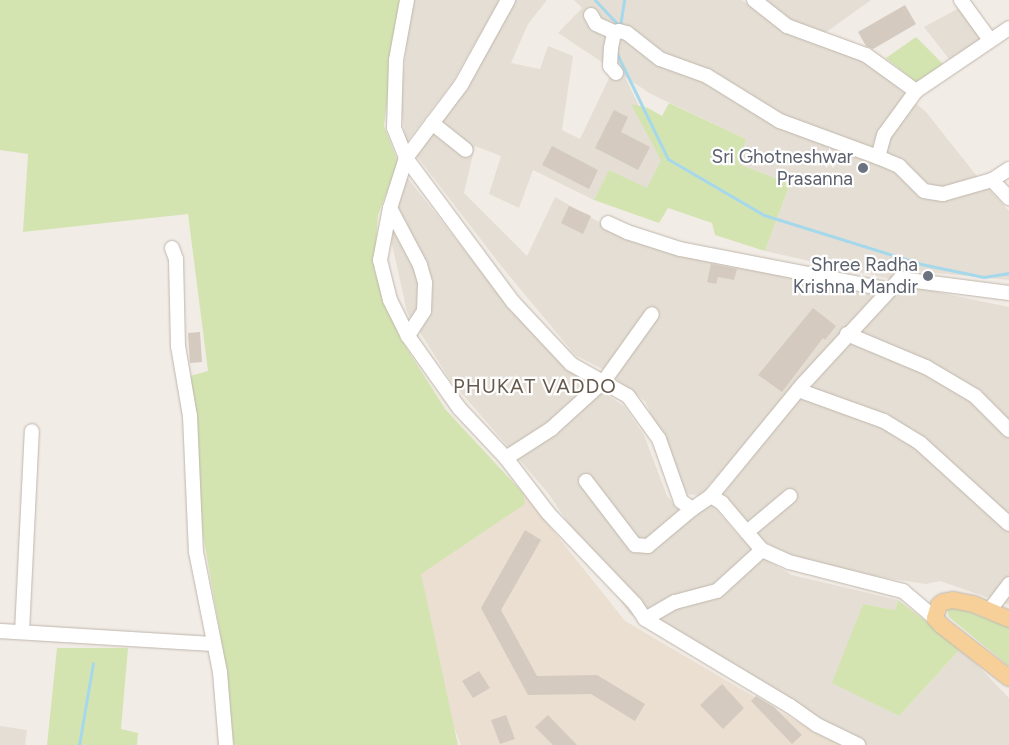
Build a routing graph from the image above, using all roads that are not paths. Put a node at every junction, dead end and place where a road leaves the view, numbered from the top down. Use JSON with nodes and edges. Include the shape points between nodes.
{"nodes":[{"id":1,"x":407,"y":0,"type":"edge"},
{"id":2,"x":508,"y":0,"type":"edge"},
{"id":3,"x":754,"y":0,"type":"edge"},
{"id":4,"x":961,"y":0,"type":"edge"},
{"id":5,"x":591,"y":15,"type":"dead end"},
{"id":6,"x":1009,"y":28,"type":"edge"},
{"id":7,"x":614,"y":32,"type":"junction"},
{"id":8,"x":990,"y":40,"type":"junction"},
{"id":9,"x":616,"y":73,"type":"dead end"},
{"id":10,"x":916,"y":91,"type":"junction"},
{"id":11,"x":432,"y":123,"type":"junction"},
{"id":12,"x":466,"y":150,"type":"dead end"},
{"id":13,"x":878,"y":157,"type":"junction"},
{"id":14,"x":406,"y":158,"type":"junction"},
{"id":15,"x":1009,"y":169,"type":"edge"},
{"id":16,"x":992,"y":180,"type":"junction"},
{"id":17,"x":1009,"y":198,"type":"edge"},
{"id":18,"x":390,"y":208,"type":"junction"},
{"id":19,"x":608,"y":223,"type":"dead end"},
{"id":20,"x":172,"y":248,"type":"dead end"},
{"id":21,"x":890,"y":290,"type":"junction"},
{"id":22,"x":1009,"y":293,"type":"edge"},
{"id":23,"x":652,"y":314,"type":"dead end"},
{"id":24,"x":847,"y":334,"type":"junction"},
{"id":25,"x":408,"y":336,"type":"junction"},
{"id":26,"x":604,"y":381,"type":"junction"},
{"id":27,"x":798,"y":390,"type":"junction"},
{"id":28,"x":1009,"y":430,"type":"edge"},
{"id":29,"x":32,"y":432,"type":"dead end"},
{"id":30,"x":506,"y":458,"type":"junction"},
{"id":31,"x":586,"y":481,"type":"dead end"},
{"id":32,"x":711,"y":496,"type":"junction"},
{"id":33,"x":790,"y":496,"type":"dead end"},
{"id":34,"x":692,"y":509,"type":"junction"},
{"id":35,"x":1009,"y":524,"type":"edge"},
{"id":36,"x":747,"y":532,"type":"junction"},
{"id":37,"x":762,"y":550,"type":"junction"},
{"id":38,"x":1009,"y":584,"type":"edge"},
{"id":39,"x":989,"y":611,"type":"junction"},
{"id":40,"x":935,"y":618,"type":"junction"},
{"id":41,"x":645,"y":619,"type":"junction"},
{"id":42,"x":1009,"y":619,"type":"edge"},
{"id":43,"x":0,"y":631,"type":"edge"},
{"id":44,"x":22,"y":632,"type":"junction"},
{"id":45,"x":214,"y":644,"type":"junction"},
{"id":46,"x":1009,"y":678,"type":"edge"},
{"id":47,"x":226,"y":745,"type":"edge"},
{"id":48,"x":858,"y":745,"type":"edge"}],
"edges":[{"from":1,"to":14,"type":"street","via":[[396,60],[394,128]]},
{"from":2,"to":11,"type":"street","via":[[461,85]]},
{"from":3,"to":10,"type":"street","via":[[787,26],[866,55]]},
{"from":4,"to":8,"type":"street"},
{"from":5,"to":7,"type":"street","via":[[596,24]]},
{"from":6,"to":8,"type":"street"},
{"from":7,"to":9,"type":"street","via":[[610,66]]},
{"from":7,"to":13,"type":"street","via":[[627,33],[660,59],[707,76],[780,122]]},
{"from":8,"to":10,"type":"street"},
{"from":10,"to":13,"type":"street","via":[[884,135]]},
{"from":11,"to":12,"type":"street"},
{"from":11,"to":14,"type":"street"},
{"from":13,"to":16,"type":"street","via":[[899,166],[924,191],[943,194]]},
{"from":14,"to":18,"type":"street"},
{"from":14,"to":26,"type":"street","via":[[513,302],[572,364]]},
{"from":15,"to":16,"type":"street"},
{"from":16,"to":17,"type":"street"},
{"from":18,"to":25,"type":"street","via":[[380,260],[390,300]]},
{"from":18,"to":25,"type":"street","via":[[420,265],[425,283],[424,311]]},
{"from":19,"to":21,"type":"street","via":[[680,249]]},
{"from":20,"to":45,"type":"street","via":[[176,259],[178,346],[190,416],[196,552]]},
{"from":21,"to":22,"type":"street","via":[[900,279]]},
{"from":21,"to":24,"type":"street"},
{"from":23,"to":26,"type":"street"},
{"from":24,"to":27,"type":"street"},
{"from":24,"to":28,"type":"street","via":[[926,366],[975,396]]},
{"from":25,"to":30,"type":"street","via":[[459,408]]},
{"from":26,"to":30,"type":"street","via":[[551,429]]},
{"from":26,"to":34,"type":"street","via":[[628,396],[659,439],[681,501]]},
{"from":27,"to":32,"type":"street"},
{"from":27,"to":35,"type":"street","via":[[884,421],[920,443]]},
{"from":29,"to":44,"type":"street"},
{"from":30,"to":41,"type":"street","via":[[548,513],[635,604]]},
{"from":31,"to":34,"type":"street","via":[[635,545],[648,546]]},
{"from":32,"to":34,"type":"street"},
{"from":32,"to":36,"type":"street","via":[[722,503]]},
{"from":33,"to":36,"type":"street"},
{"from":36,"to":37,"type":"street"},
{"from":37,"to":40,"type":"street","via":[[789,562],[903,591]]},
{"from":37,"to":41,"type":"street","via":[[717,591],[675,602]]},
{"from":38,"to":39,"type":"street"},
{"from":39,"to":40,"type":"main road","via":[[953,600],[939,605]]},
{"from":39,"to":42,"type":"main road"},
{"from":40,"to":46,"type":"main road"},
{"from":41,"to":48,"type":"street","via":[[817,725]]},
{"from":43,"to":44,"type":"street"},
{"from":44,"to":45,"type":"street"},
{"from":45,"to":47,"type":"street","via":[[220,672]]}]}
